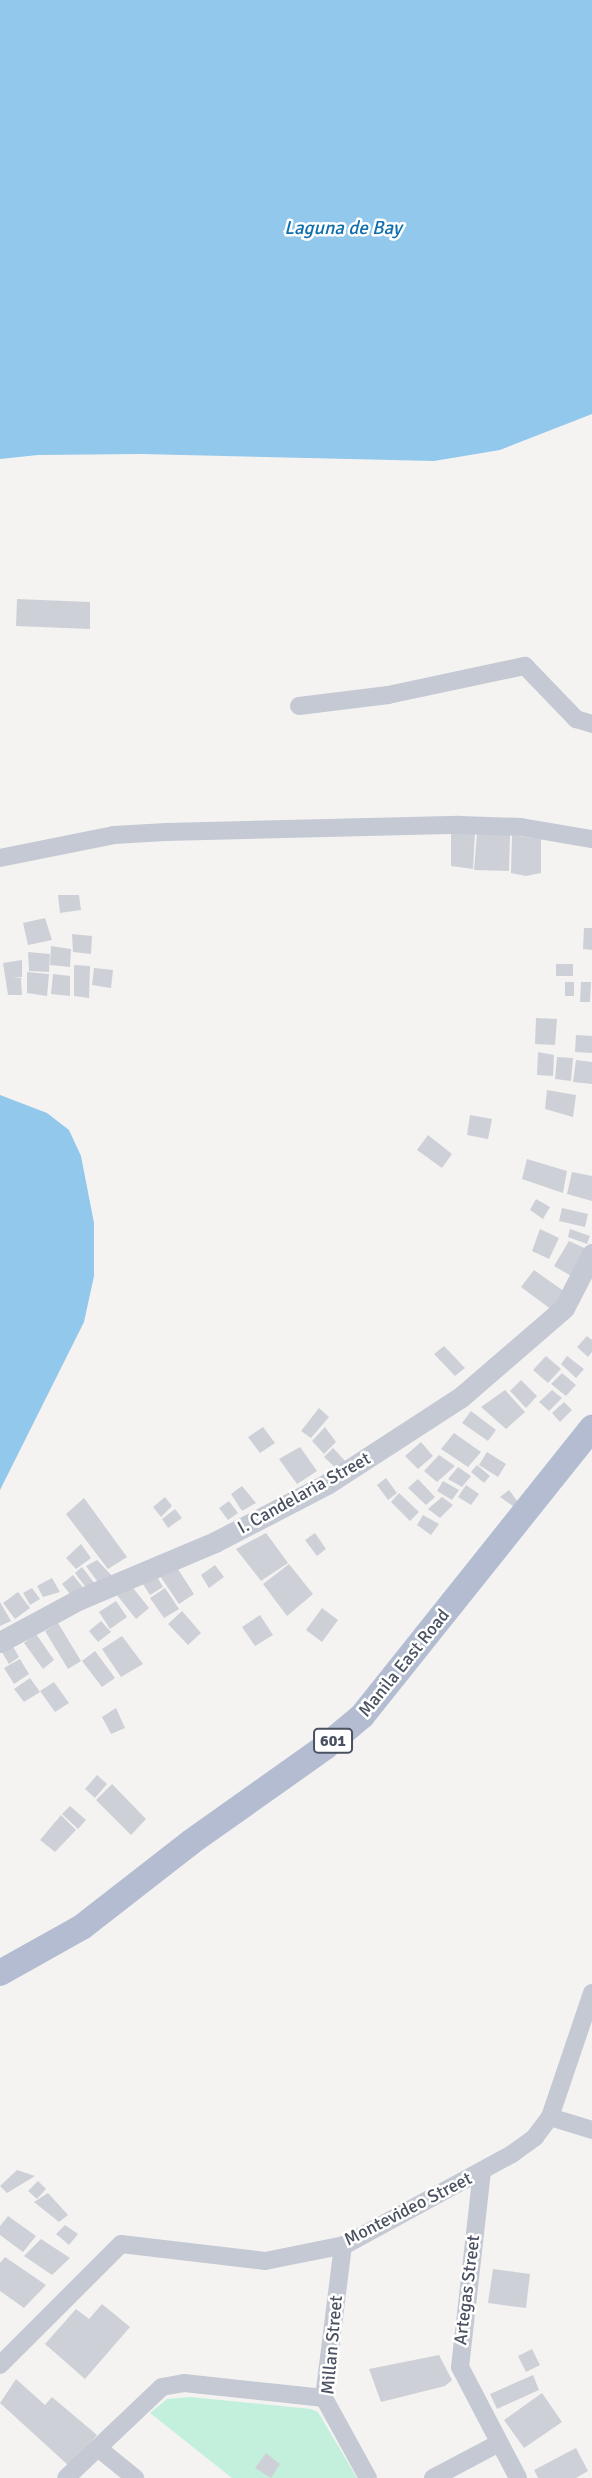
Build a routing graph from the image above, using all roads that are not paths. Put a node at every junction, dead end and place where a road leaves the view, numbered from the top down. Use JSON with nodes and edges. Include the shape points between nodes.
{"nodes":[{"id":1,"x":299,"y":706,"type":"dead end"},
{"id":2,"x":592,"y":724,"type":"edge"},
{"id":3,"x":592,"y":839,"type":"edge"},
{"id":4,"x":0,"y":858,"type":"edge"},
{"id":5,"x":592,"y":1254,"type":"edge"},
{"id":6,"x":592,"y":1428,"type":"edge"},
{"id":7,"x":0,"y":1642,"type":"edge"},
{"id":8,"x":0,"y":1973,"type":"edge"},
{"id":9,"x":592,"y":1993,"type":"edge"},
{"id":10,"x":550,"y":2117,"type":"junction"},
{"id":11,"x":592,"y":2130,"type":"edge"},
{"id":12,"x":482,"y":2171,"type":"junction"},
{"id":13,"x":342,"y":2245,"type":"junction"},
{"id":14,"x":0,"y":2365,"type":"edge"},
{"id":15,"x":324,"y":2398,"type":"junction"},
{"id":16,"x":499,"y":2443,"type":"junction"},
{"id":17,"x":98,"y":2448,"type":"junction"},
{"id":18,"x":66,"y":2478,"type":"edge"},
{"id":19,"x":135,"y":2478,"type":"edge"},
{"id":20,"x":368,"y":2478,"type":"edge"},
{"id":21,"x":433,"y":2478,"type":"edge"},
{"id":22,"x":519,"y":2478,"type":"edge"}],
"edges":[{"from":1,"to":2,"type":"street","via":[[388,695],[525,666],[576,719]]},
{"from":3,"to":4,"type":"street","via":[[521,827],[460,825],[166,832],[114,835]]},
{"from":5,"to":7,"type":"street","name":"I. Candelaria Street","via":[[564,1308],[439,1411],[327,1484],[215,1542],[80,1599]]},
{"from":6,"to":8,"type":"main road","name":"Manila East Road","number":"601","via":[[362,1716],[82,1927]]},
{"from":9,"to":10,"type":"street","name":"Montevideo Street"},
{"from":10,"to":11,"type":"street"},
{"from":10,"to":12,"type":"street","name":"Montevideo Street","via":[[535,2137]]},
{"from":12,"to":13,"type":"street","name":"Montevideo Street"},
{"from":12,"to":16,"type":"street","name":"Artegas Street","via":[[460,2367]]},
{"from":13,"to":14,"type":"street","name":"Montevideo Street","via":[[265,2261],[121,2244]]},
{"from":13,"to":15,"type":"street","name":"Millan Street"},
{"from":15,"to":17,"type":"street","via":[[184,2383],[162,2387]]},
{"from":15,"to":20,"type":"street","name":"Millan Street"},
{"from":16,"to":21,"type":"street"},
{"from":16,"to":22,"type":"street","name":"Artegas Street"},
{"from":17,"to":18,"type":"street"},
{"from":17,"to":19,"type":"street"}]}
